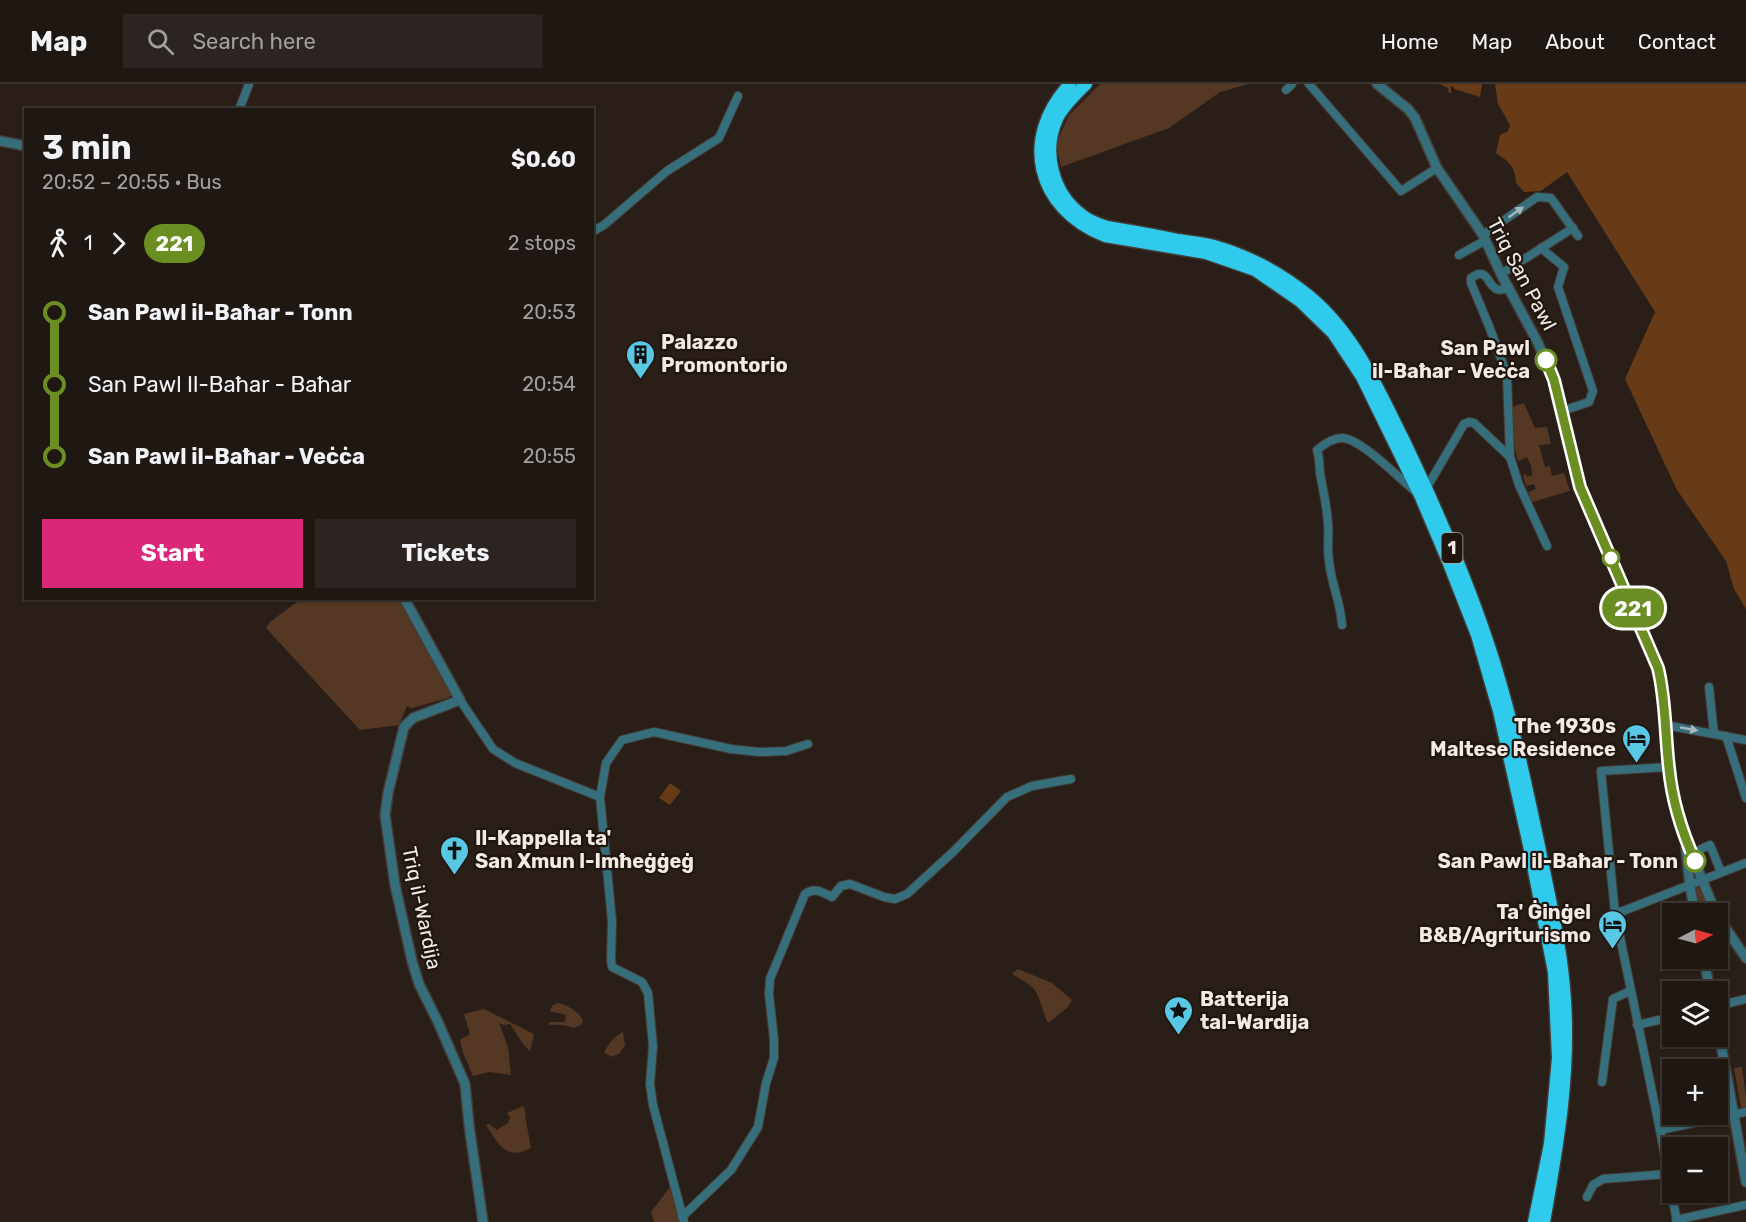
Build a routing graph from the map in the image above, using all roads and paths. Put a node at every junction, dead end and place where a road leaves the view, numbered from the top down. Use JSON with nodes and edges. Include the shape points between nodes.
{"nodes":[{"id":1,"x":249,"y":84,"type":"edge"},
{"id":2,"x":1070,"y":84,"type":"edge"},
{"id":3,"x":1086,"y":84,"type":"edge"},
{"id":4,"x":1309,"y":84,"type":"edge"},
{"id":5,"x":1377,"y":84,"type":"edge"},
{"id":6,"x":738,"y":96,"type":"dead end"},
{"id":7,"x":240,"y":108,"type":"edge"},
{"id":8,"x":0,"y":141,"type":"edge"},
{"id":9,"x":24,"y":146,"type":"edge"},
{"id":10,"x":1437,"y":168,"type":"junction"},
{"id":11,"x":1574,"y":228,"type":"junction"},
{"id":12,"x":594,"y":231,"type":"edge"},
{"id":13,"x":1578,"y":236,"type":"dead end"},
{"id":14,"x":1484,"y":237,"type":"junction"},
{"id":15,"x":1541,"y":248,"type":"junction"},
{"id":16,"x":1459,"y":255,"type":"dead end"},
{"id":17,"x":1501,"y":274,"type":"junction"},
{"id":18,"x":1509,"y":287,"type":"junction"},
{"id":19,"x":1562,"y":411,"type":"junction"},
{"id":20,"x":1510,"y":457,"type":"junction"},
{"id":21,"x":1423,"y":492,"type":"junction"},
{"id":22,"x":1547,"y":546,"type":"dead end"},
{"id":23,"x":405,"y":600,"type":"edge"},
{"id":24,"x":1342,"y":625,"type":"dead end"},
{"id":25,"x":1709,"y":687,"type":"dead end"},
{"id":26,"x":460,"y":700,"type":"junction"},
{"id":27,"x":1665,"y":725,"type":"junction"},
{"id":28,"x":1714,"y":734,"type":"junction"},
{"id":29,"x":1726,"y":736,"type":"junction"},
{"id":30,"x":1746,"y":740,"type":"edge"},
{"id":31,"x":808,"y":744,"type":"dead end"},
{"id":32,"x":1669,"y":767,"type":"junction"},
{"id":33,"x":1071,"y":779,"type":"dead end"},
{"id":34,"x":600,"y":797,"type":"junction"},
{"id":35,"x":1746,"y":798,"type":"edge"},
{"id":36,"x":1686,"y":841,"type":"junction"},
{"id":37,"x":1701,"y":849,"type":"dead end"},
{"id":38,"x":1746,"y":863,"type":"edge"},
{"id":39,"x":1721,"y":872,"type":"junction"},
{"id":40,"x":1703,"y":880,"type":"junction"},
{"id":41,"x":1690,"y":886,"type":"junction"},
{"id":42,"x":1693,"y":903,"type":"edge"},
{"id":43,"x":1712,"y":903,"type":"edge"},
{"id":44,"x":1615,"y":913,"type":"junction"},
{"id":45,"x":1728,"y":931,"type":"edge"},
{"id":46,"x":1746,"y":958,"type":"edge"},
{"id":47,"x":1630,"y":991,"type":"junction"},
{"id":48,"x":1746,"y":999,"type":"edge"},
{"id":49,"x":1728,"y":1003,"type":"edge"},
{"id":50,"x":1662,"y":1019,"type":"edge"},
{"id":51,"x":1637,"y":1025,"type":"junction"},
{"id":52,"x":1721,"y":1047,"type":"edge"},
{"id":53,"x":1602,"y":1082,"type":"dead end"},
{"id":54,"x":1746,"y":1112,"type":"edge"},
{"id":55,"x":1734,"y":1115,"type":"junction"},
{"id":56,"x":1660,"y":1130,"type":"junction"},
{"id":57,"x":1662,"y":1143,"type":"edge"},
{"id":58,"x":1662,"y":1174,"type":"edge"},
{"id":59,"x":1746,"y":1182,"type":"edge"},
{"id":60,"x":1587,"y":1197,"type":"dead end"},
{"id":61,"x":1673,"y":1203,"type":"edge"},
{"id":62,"x":1746,"y":1205,"type":"edge"},
{"id":63,"x":683,"y":1219,"type":"edge"},
{"id":64,"x":1676,"y":1221,"type":"edge"},
{"id":65,"x":483,"y":1222,"type":"edge"},
{"id":66,"x":1534,"y":1222,"type":"edge"},
{"id":67,"x":1544,"y":1222,"type":"edge"}],
"edges":[{"from":1,"to":7,"type":"street"},
{"from":2,"to":21,"type":"highway","number":"1","via":[[1048,115],[1042,135],[1043,173],[1056,201],[1092,231],[1206,253],[1255,270],[1300,301],[1333,333],[1353,362]]},
{"from":3,"to":21,"type":"highway","number":"1","via":[[1057,120],[1050,147],[1052,170],[1063,195],[1081,215],[1095,223],[1212,245],[1261,264],[1310,297],[1358,352]]},
{"from":4,"to":10,"type":"street","via":[[1401,191]]},
{"from":5,"to":10,"type":"street","name":"Triq San Pawl","via":[[1415,118]]},
{"from":6,"to":12,"type":"street","via":[[719,138],[667,171]]},
{"from":8,"to":9,"type":"street"},
{"from":10,"to":14,"type":"street","name":"Triq San Pawl"},
{"from":11,"to":13,"type":"street"},
{"from":14,"to":11,"type":"street","one_way":true,"via":[[1537,197],[1551,198]]},
{"from":11,"to":15,"type":"street"},
{"from":14,"to":16,"type":"street"},
{"from":14,"to":17,"type":"street","name":"Triq San Pawl"},
{"from":15,"to":17,"type":"street"},
{"from":15,"to":19,"type":"street","via":[[1564,267],[1558,287],[1593,391],[1588,402]]},
{"from":17,"to":18,"type":"street","name":"Triq San Pawl"},
{"from":18,"to":19,"type":"street","name":"Triq San Pawl","via":[[1554,380]]},
{"from":18,"to":20,"type":"street","via":[[1496,290],[1480,274],[1471,278],[1507,375]]},
{"from":19,"to":27,"type":"street","name":"Triq San Pawl","via":[[1580,487],[1658,668]]},
{"from":20,"to":21,"type":"street","via":[[1474,423],[1464,424]]},
{"from":20,"to":22,"type":"street"},
{"from":21,"to":24,"type":"street","via":[[1347,438],[1326,442],[1317,450],[1326,498],[1328,560]]},
{"from":21,"to":66,"type":"highway","number":"1","via":[[1477,635],[1499,711],[1554,972],[1558,1058],[1550,1144]]},
{"from":21,"to":67,"type":"highway","number":"1","via":[[1460,565],[1496,668],[1559,942],[1567,1059],[1560,1132]]},
{"from":23,"to":26,"type":"street"},
{"from":25,"to":28,"type":"street"},
{"from":26,"to":34,"type":"street","via":[[493,749],[515,763]]},
{"from":26,"to":65,"type":"street","name":"Triq il-Wardija","via":[[413,718],[404,727],[385,815],[412,961],[465,1084]]},
{"from":27,"to":28,"type":"street","one_way":true},
{"from":27,"to":32,"type":"street","name":"Triq San Pawl"},
{"from":28,"to":29,"type":"street"},
{"from":29,"to":30,"type":"street"},
{"from":29,"to":35,"type":"street"},
{"from":31,"to":34,"type":"street","via":[[786,751],[759,752],[654,732],[645,734],[622,740],[606,763]]},
{"from":32,"to":36,"type":"street","name":"Triq San Pawl"},
{"from":32,"to":44,"type":"street","via":[[1601,771]]},
{"from":33,"to":63,"type":"street","via":[[1032,786],[1007,797],[901,897],[884,897],[850,884],[841,886],[832,897],[817,890],[805,894],[770,979],[774,1058],[765,1083],[758,1127],[731,1170]]},
{"from":34,"to":63,"type":"street","via":[[612,921],[610,960],[612,967],[642,982],[648,993],[653,1106]]},
{"from":36,"to":40,"type":"street","name":"Triq San Pawl"},
{"from":36,"to":41,"type":"street"},
{"from":37,"to":39,"type":"street","via":[[1710,845]]},
{"from":38,"to":39,"type":"street"},
{"from":39,"to":40,"type":"street"},
{"from":40,"to":41,"type":"street"},
{"from":40,"to":43,"type":"street","name":"Triq San Pawl"},
{"from":41,"to":42,"type":"street"},
{"from":41,"to":44,"type":"street"},
{"from":44,"to":47,"type":"street"},
{"from":45,"to":46,"type":"street","name":"Triq San Pawl"},
{"from":47,"to":51,"type":"street"},
{"from":47,"to":53,"type":"street","via":[[1613,999]]},
{"from":48,"to":49,"type":"street"},
{"from":50,"to":51,"type":"street"},
{"from":51,"to":56,"type":"street"},
{"from":52,"to":55,"type":"street"},
{"from":54,"to":55,"type":"street"},
{"from":55,"to":56,"type":"street"},
{"from":55,"to":59,"type":"street"},
{"from":56,"to":57,"type":"street"},
{"from":58,"to":60,"type":"street","via":[[1603,1179],[1593,1185]]},
{"from":61,"to":64,"type":"street"},
{"from":62,"to":64,"type":"street"}]}
